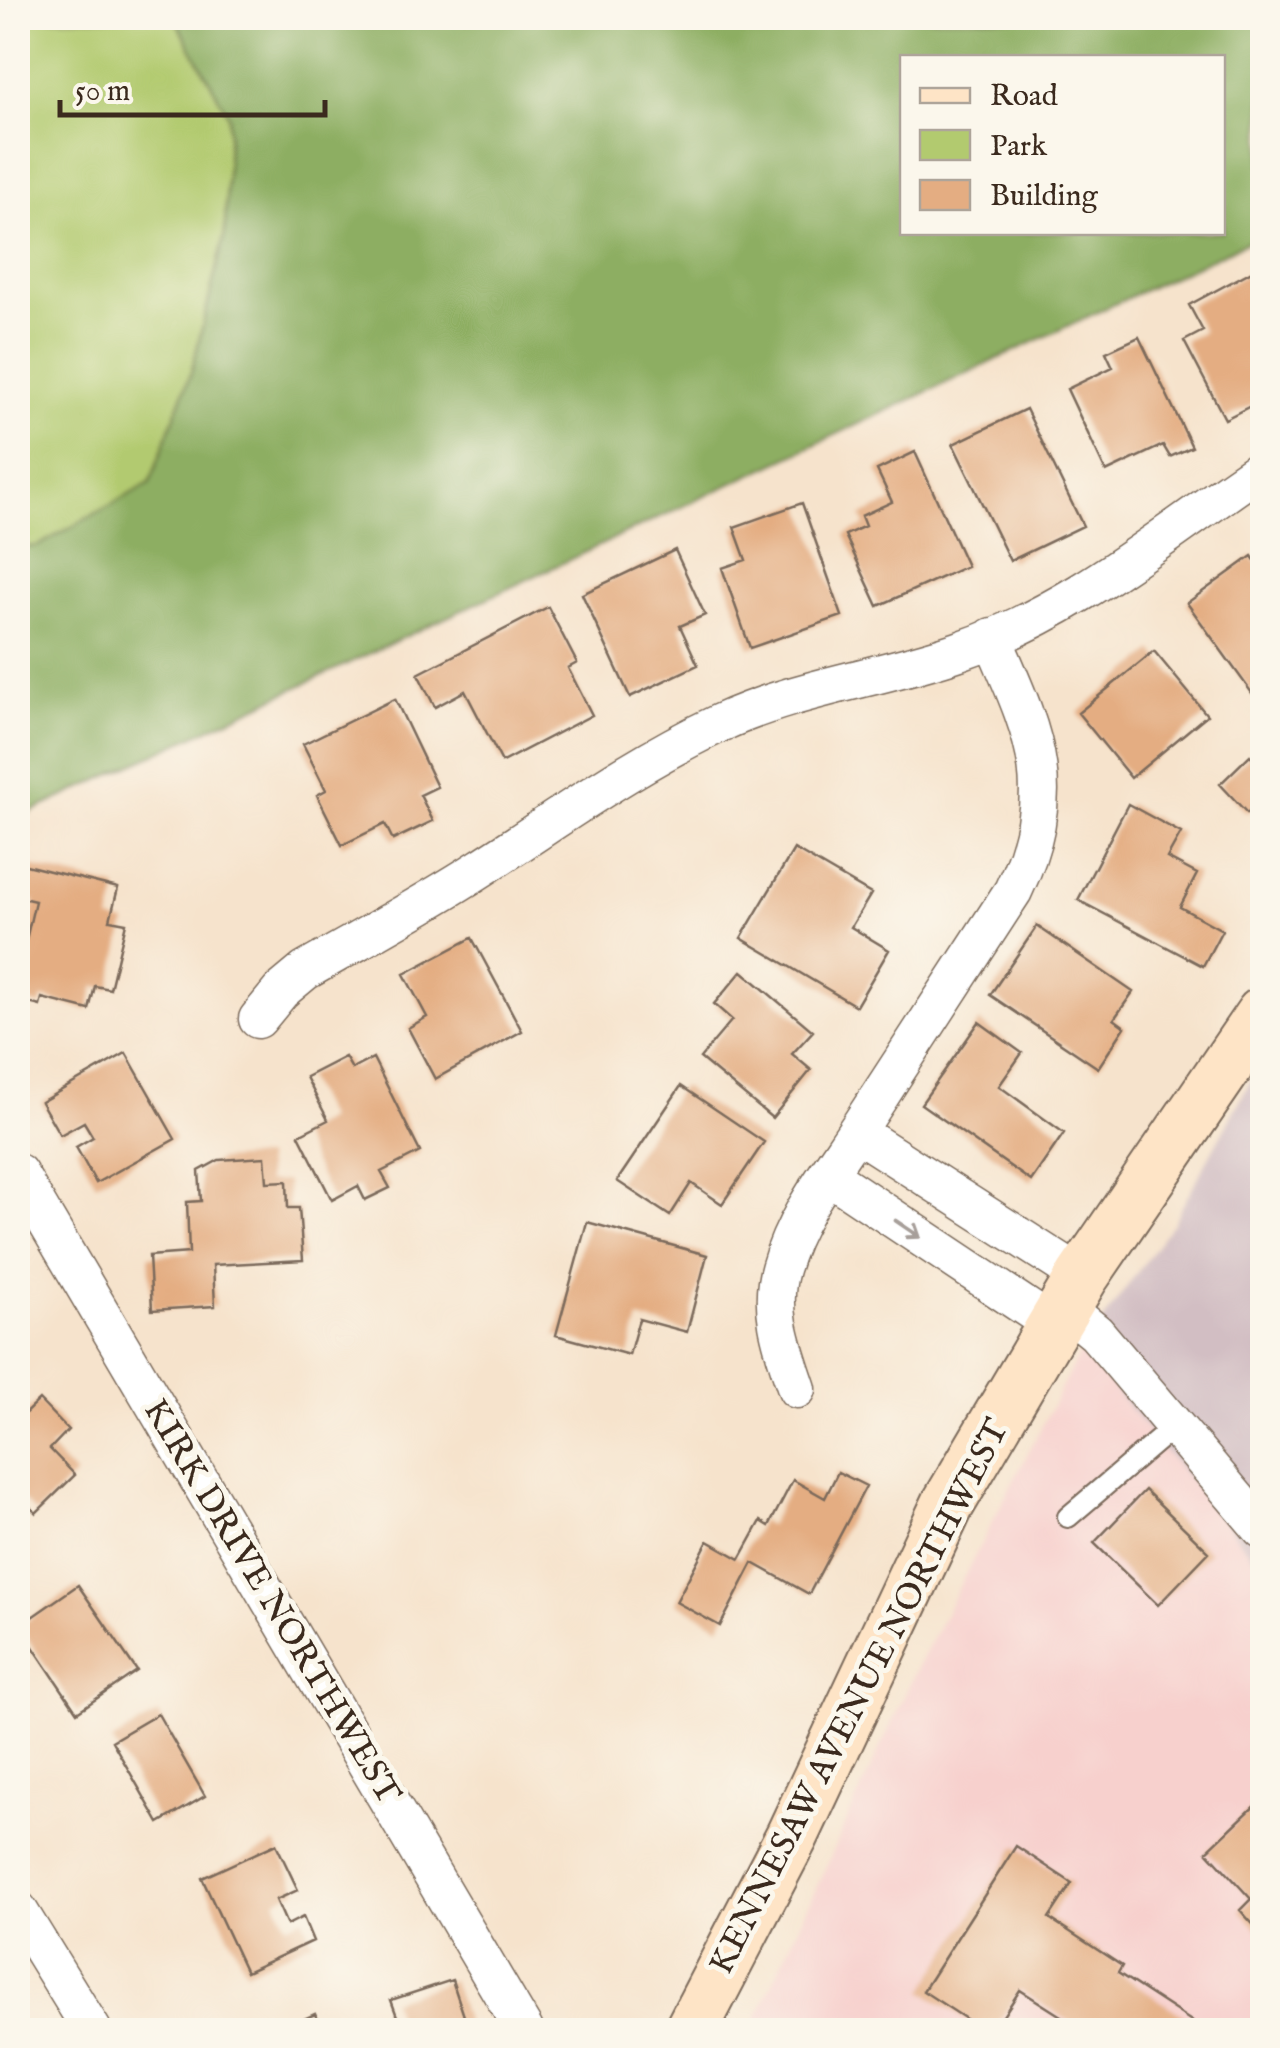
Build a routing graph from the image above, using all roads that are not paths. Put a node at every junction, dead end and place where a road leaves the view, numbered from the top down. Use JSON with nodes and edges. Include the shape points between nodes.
{"nodes":[{"id":1,"x":1262,"y":468,"type":"edge"},
{"id":2,"x":992,"y":637,"type":"junction"},
{"id":3,"x":1262,"y":1014,"type":"edge"},
{"id":4,"x":258,"y":1020,"type":"dead end"},
{"id":5,"x":856,"y":1132,"type":"junction"},
{"id":6,"x":18,"y":1174,"type":"edge"},
{"id":7,"x":828,"y":1175,"type":"junction"},
{"id":8,"x":1066,"y":1303,"type":"junction"},
{"id":9,"x":797,"y":1388,"type":"dead end"},
{"id":10,"x":1176,"y":1425,"type":"junction"},
{"id":11,"x":1068,"y":1517,"type":"dead end"},
{"id":12,"x":1262,"y":1529,"type":"edge"},
{"id":13,"x":18,"y":1910,"type":"edge"},
{"id":14,"x":92,"y":2030,"type":"edge"},
{"id":15,"x":524,"y":2030,"type":"edge"},
{"id":16,"x":691,"y":2030,"type":"edge"}],
"edges":[{"from":1,"to":2,"type":"street","via":[[1106,578]]},
{"from":2,"to":4,"type":"street","via":[[777,702],[671,746],[305,971]]},
{"from":2,"to":5,"type":"street","via":[[1036,746],[1040,810],[1033,842],[1013,891]]},
{"from":3,"to":8,"type":"street","name":"KENNESAW AVENUE NORTHWEST"},
{"from":5,"to":7,"type":"street"},
{"from":5,"to":8,"type":"street"},
{"from":6,"to":15,"type":"street","name":"KIRK DRIVE NORTHWEST"},
{"from":7,"to":8,"type":"street","one_way":true},
{"from":7,"to":9,"type":"street","via":[[779,1272],[775,1310]]},
{"from":8,"to":10,"type":"street"},
{"from":8,"to":16,"type":"street","name":"KENNESAW AVENUE NORTHWEST","via":[[916,1566],[792,1836]]},
{"from":10,"to":11,"type":"lane"},
{"from":10,"to":12,"type":"street"},
{"from":13,"to":14,"type":"street"}]}
